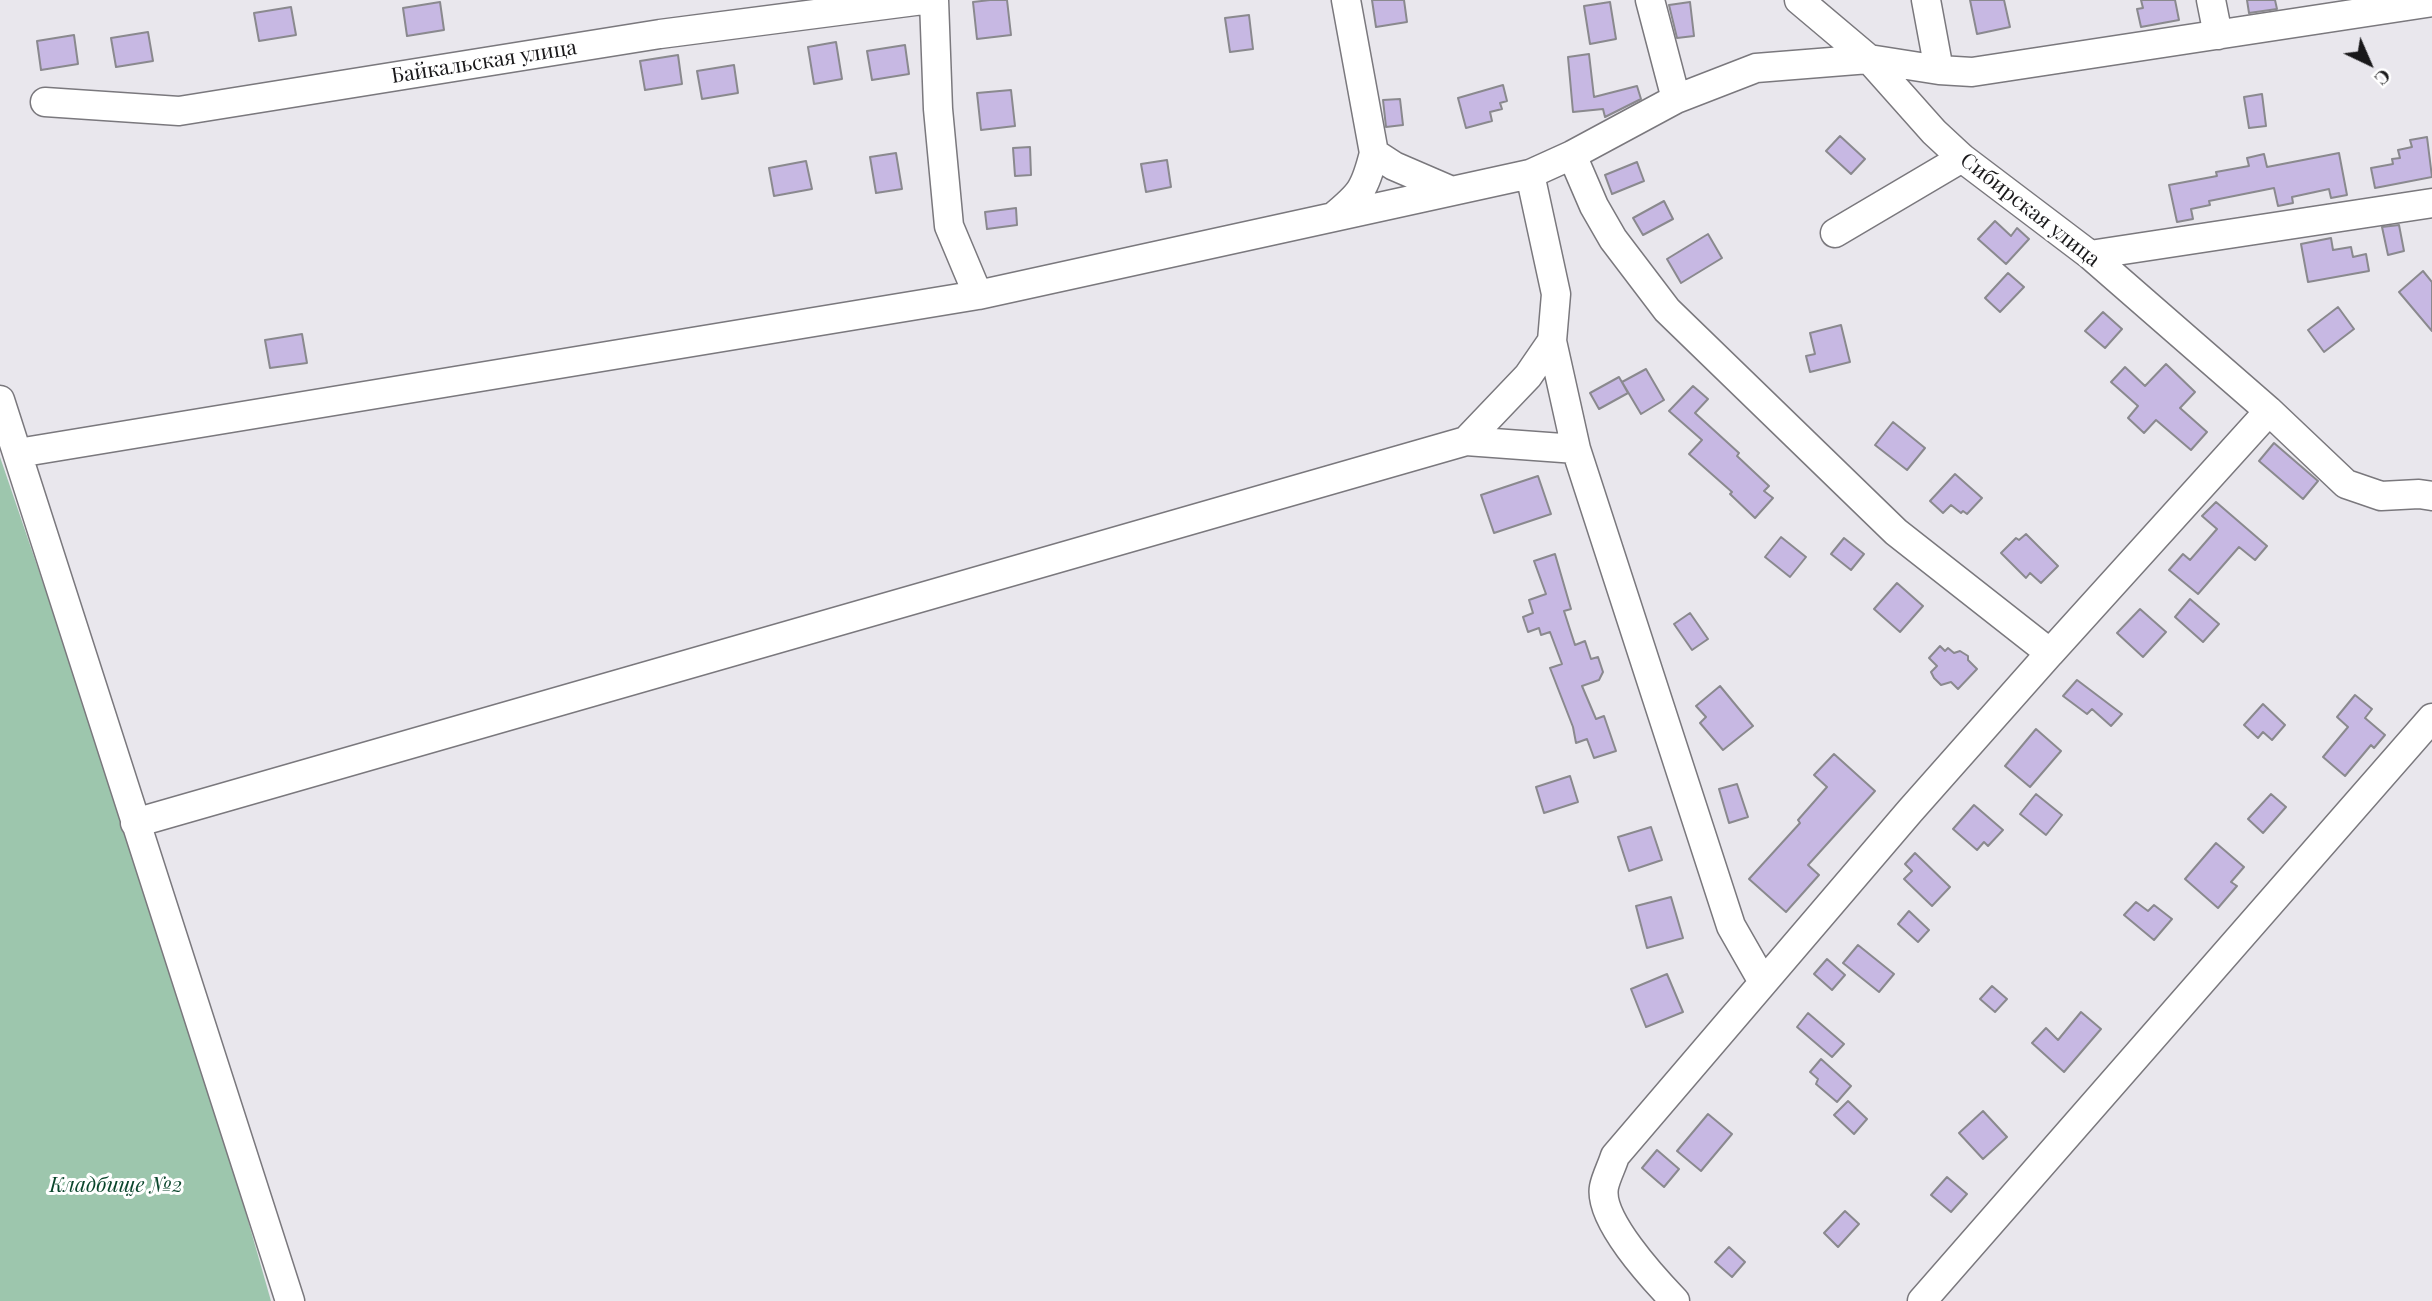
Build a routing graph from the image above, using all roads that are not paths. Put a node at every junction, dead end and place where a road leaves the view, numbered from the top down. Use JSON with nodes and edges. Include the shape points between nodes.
{"nodes":[{"id":1,"x":923,"y":0,"type":"edge"},
{"id":2,"x":934,"y":0,"type":"edge"},
{"id":3,"x":1346,"y":0,"type":"edge"},
{"id":4,"x":1650,"y":0,"type":"edge"},
{"id":5,"x":1799,"y":0,"type":"edge"},
{"id":6,"x":1926,"y":0,"type":"edge"},
{"id":7,"x":2211,"y":0,"type":"edge"},
{"id":8,"x":2432,"y":2,"type":"edge"},
{"id":9,"x":2218,"y":35,"type":"junction"},
{"id":10,"x":1869,"y":59,"type":"junction"},
{"id":11,"x":1939,"y":70,"type":"junction"},
{"id":12,"x":1676,"y":99,"type":"junction"},
{"id":13,"x":45,"y":102,"type":"dead end"},
{"id":14,"x":1374,"y":153,"type":"junction"},
{"id":15,"x":1572,"y":155,"type":"junction"},
{"id":16,"x":1962,"y":158,"type":"junction"},
{"id":17,"x":1530,"y":174,"type":"junction"},
{"id":18,"x":1452,"y":191,"type":"junction"},
{"id":19,"x":2432,"y":203,"type":"edge"},
{"id":20,"x":1333,"y":217,"type":"junction"},
{"id":21,"x":1835,"y":233,"type":"dead end"},
{"id":22,"x":2090,"y":256,"type":"junction"},
{"id":23,"x":978,"y":295,"type":"junction"},
{"id":24,"x":1552,"y":341,"type":"junction"},
{"id":25,"x":0,"y":400,"type":"edge"},
{"id":26,"x":2269,"y":411,"type":"junction"},
{"id":27,"x":1466,"y":441,"type":"junction"},
{"id":28,"x":1576,"y":449,"type":"junction"},
{"id":29,"x":18,"y":453,"type":"junction"},
{"id":30,"x":2432,"y":496,"type":"edge"},
{"id":31,"x":2050,"y":653,"type":"junction"},
{"id":32,"x":2432,"y":718,"type":"edge"},
{"id":33,"x":135,"y":823,"type":"junction"},
{"id":34,"x":1763,"y":982,"type":"junction"},
{"id":35,"x":290,"y":1301,"type":"edge"},
{"id":36,"x":1675,"y":1301,"type":"edge"},
{"id":37,"x":1922,"y":1301,"type":"edge"}],
"edges":[{"from":1,"to":13,"type":"street","name":"Байкальская улица","via":[[660,34],[179,111]]},
{"from":2,"to":23,"type":"street","via":[[949,226]]},
{"from":3,"to":14,"type":"street"},
{"from":4,"to":12,"type":"street"},
{"from":5,"to":10,"type":"street","name":"Сибирская улица"},
{"from":6,"to":11,"type":"street"},
{"from":7,"to":9,"type":"street"},
{"from":8,"to":9,"type":"street"},
{"from":9,"to":11,"type":"street","via":[[1972,72]]},
{"from":10,"to":11,"type":"street"},
{"from":10,"to":12,"type":"street","via":[[1756,68]]},
{"from":10,"to":16,"type":"street","name":"Сибирская улица"},
{"from":12,"to":15,"type":"street"},
{"from":14,"to":18,"type":"street"},
{"from":14,"to":20,"type":"street","via":[[1359,195]]},
{"from":15,"to":17,"type":"street"},
{"from":15,"to":31,"type":"street","via":[[1613,239],[1675,318],[1896,531]]},
{"from":16,"to":21,"type":"street"},
{"from":16,"to":22,"type":"street","name":"Сибирская улица"},
{"from":17,"to":18,"type":"street"},
{"from":17,"to":24,"type":"street","via":[[1556,294]]},
{"from":18,"to":20,"type":"street"},
{"from":19,"to":22,"type":"street"},
{"from":20,"to":23,"type":"street"},
{"from":22,"to":26,"type":"street","name":"Сибирская улица"},
{"from":23,"to":29,"type":"street"},
{"from":24,"to":27,"type":"street","via":[[1528,376]]},
{"from":24,"to":28,"type":"street"},
{"from":25,"to":29,"type":"street"},
{"from":26,"to":30,"type":"street","name":"Сибирская улица","via":[[2346,484],[2381,496]]},
{"from":26,"to":31,"type":"street"},
{"from":27,"to":28,"type":"street"},
{"from":27,"to":33,"type":"street"},
{"from":28,"to":34,"type":"street","via":[[1731,926]]},
{"from":29,"to":33,"type":"street"},
{"from":31,"to":34,"type":"street"},
{"from":32,"to":37,"type":"street"},
{"from":33,"to":35,"type":"street"},
{"from":34,"to":36,"type":"street","via":[[1615,1156],[1604,1188],[1618,1230],[1644,1268]]}]}
